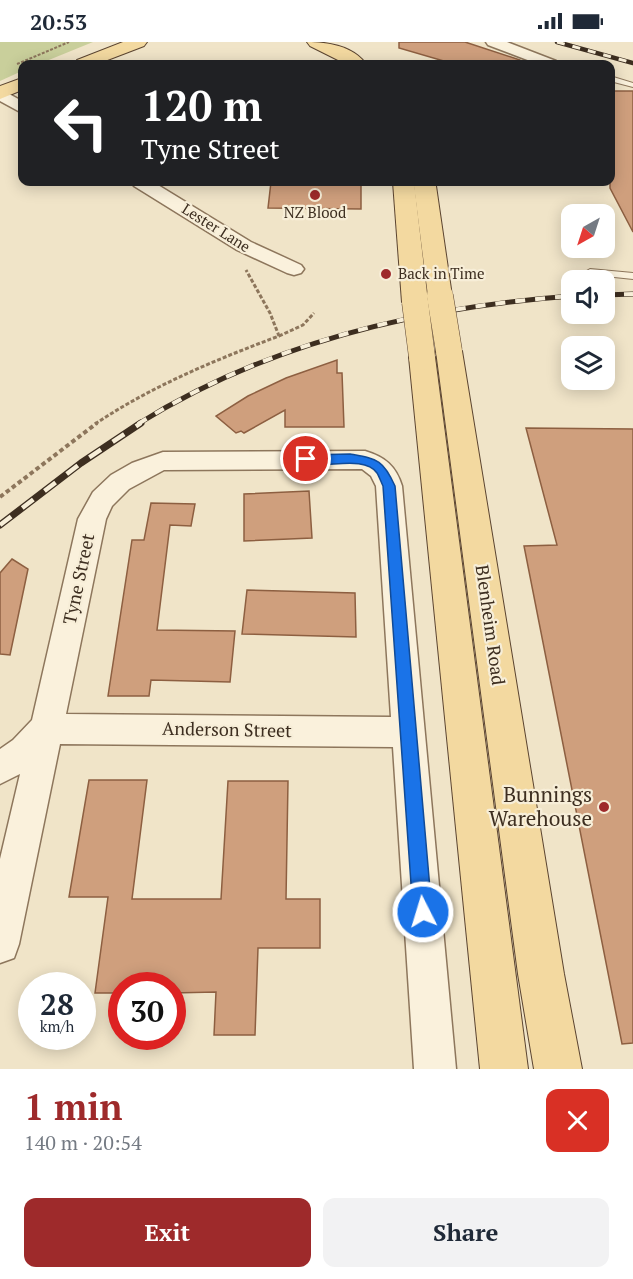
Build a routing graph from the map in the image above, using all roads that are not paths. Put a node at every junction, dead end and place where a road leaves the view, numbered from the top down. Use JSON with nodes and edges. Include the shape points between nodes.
{"nodes":[{"id":1,"x":101,"y":42,"type":"edge"},
{"id":2,"x":121,"y":42,"type":"edge"},
{"id":3,"x":138,"y":42,"type":"edge"},
{"id":4,"x":316,"y":42,"type":"edge"},
{"id":5,"x":346,"y":42,"type":"edge"},
{"id":6,"x":493,"y":42,"type":"edge"},
{"id":7,"x":68,"y":54,"type":"edge"},
{"id":8,"x":93,"y":60,"type":"edge"},
{"id":9,"x":362,"y":60,"type":"edge"},
{"id":10,"x":364,"y":60,"type":"edge"},
{"id":11,"x":540,"y":60,"type":"edge"},
{"id":12,"x":615,"y":80,"type":"edge"},
{"id":13,"x":633,"y":85,"type":"edge"},
{"id":14,"x":18,"y":87,"type":"edge"},
{"id":15,"x":0,"y":93,"type":"edge"},
{"id":16,"x":18,"y":105,"type":"edge"},
{"id":17,"x":147,"y":186,"type":"edge"},
{"id":18,"x":403,"y":186,"type":"edge"},
{"id":19,"x":425,"y":186,"type":"edge"},
{"id":20,"x":294,"y":269,"type":"dead end"},
{"id":21,"x":615,"y":274,"type":"edge"},
{"id":22,"x":633,"y":276,"type":"edge"},
{"id":23,"x":436,"y":354,"type":"junction"},
{"id":24,"x":45,"y":729,"type":"junction"},
{"id":25,"x":408,"y":732,"type":"junction"},
{"id":26,"x":0,"y":768,"type":"edge"},
{"id":27,"x":0,"y":944,"type":"edge"},
{"id":28,"x":435,"y":1069,"type":"edge"},
{"id":29,"x":504,"y":1069,"type":"edge"},
{"id":30,"x":558,"y":1069,"type":"edge"}],
"edges":[{"from":1,"to":7,"type":"main road"},
{"from":2,"to":7,"type":"main road"},
{"from":3,"to":8,"type":"main road"},
{"from":4,"to":9,"type":"main road"},
{"from":5,"to":10,"type":"main road"},
{"from":6,"to":11,"type":"street"},
{"from":12,"to":13,"type":"lane"},
{"from":14,"to":15,"type":"main road"},
{"from":15,"to":16,"type":"street"},
{"from":17,"to":20,"type":"street","name":"Lester Lane","via":[[244,246]]},
{"from":18,"to":23,"type":"main road","name":"Blenheim Road","bridge":true,"via":[[415,302]]},
{"from":19,"to":23,"type":"main road","name":"Blenheim Road","bridge":true,"via":[[440,296]]},
{"from":21,"to":22,"type":"lane"},
{"from":23,"to":29,"type":"main road","name":"Blenheim Road"},
{"from":23,"to":30,"type":"main road","name":"Blenheim Road"},
{"from":24,"to":25,"type":"street","name":"Anderson Street"},
{"from":24,"to":25,"type":"street","name":"Tyne Street","via":[[94,511],[109,493],[150,465],[176,460],[350,459],[378,466],[389,486]]},
{"from":24,"to":26,"type":"street","via":[[25,751]]},
{"from":24,"to":27,"type":"street","name":"Tyne Street"},
{"from":25,"to":28,"type":"street"}]}
